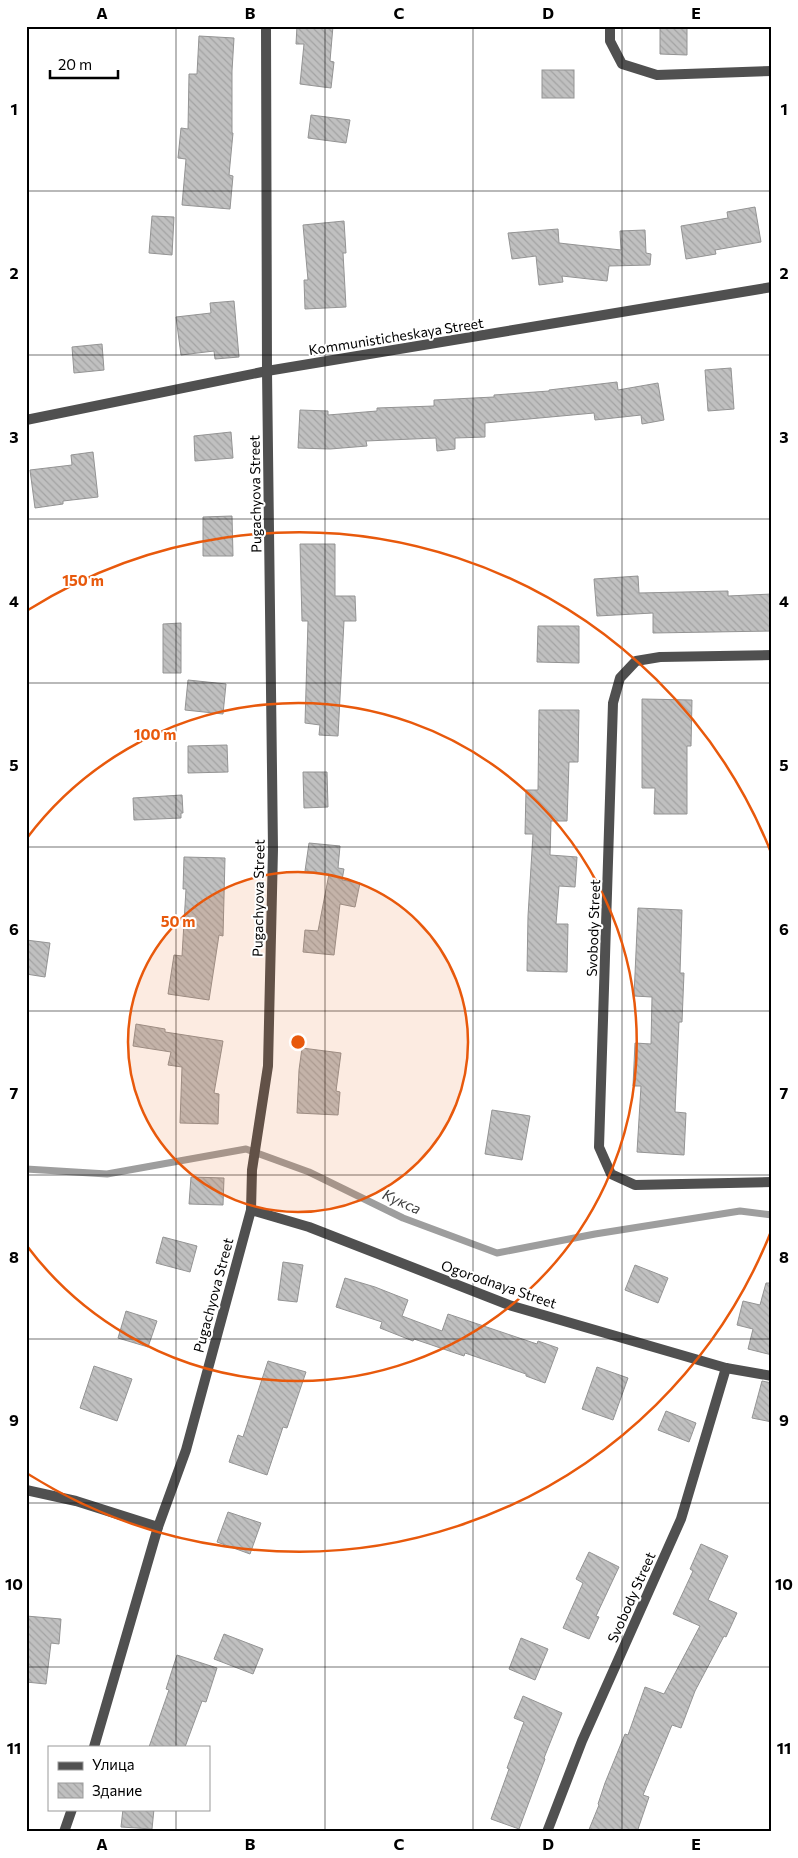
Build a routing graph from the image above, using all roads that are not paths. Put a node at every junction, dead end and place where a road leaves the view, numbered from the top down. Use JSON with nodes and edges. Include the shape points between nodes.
{"nodes":[{"id":1,"x":266,"y":26,"type":"edge"},
{"id":2,"x":610,"y":26,"type":"edge"},
{"id":3,"x":772,"y":71,"type":"edge"},
{"id":4,"x":772,"y":287,"type":"edge"},
{"id":5,"x":267,"y":371,"type":"junction"},
{"id":6,"x":26,"y":420,"type":"edge"},
{"id":7,"x":772,"y":655,"type":"edge"},
{"id":8,"x":772,"y":1182,"type":"edge"},
{"id":9,"x":251,"y":1210,"type":"junction"},
{"id":10,"x":726,"y":1368,"type":"junction"},
{"id":11,"x":772,"y":1376,"type":"edge"},
{"id":12,"x":26,"y":1490,"type":"edge"},
{"id":13,"x":158,"y":1527,"type":"junction"},
{"id":14,"x":94,"y":1746,"type":"edge"},
{"id":15,"x":72,"y":1810,"type":"edge"},
{"id":16,"x":64,"y":1832,"type":"edge"},
{"id":17,"x":547,"y":1832,"type":"edge"}],
"edges":[{"from":1,"to":5,"type":"street","name":"Pugachyova Street"},
{"from":2,"to":3,"type":"street","via":[[610,41],[622,64],[657,75]]},
{"from":4,"to":5,"type":"street","name":"Kommunisticheskaya Street"},
{"from":5,"to":6,"type":"street","name":"Kommunisticheskaya Street"},
{"from":5,"to":9,"type":"street","name":"Pugachyova Street","via":[[273,848],[268,1066],[252,1170]]},
{"from":7,"to":8,"type":"street","name":"Svobody Street","via":[[660,657],[636,661],[620,678],[613,703],[598,1147],[611,1174],[635,1185]]},
{"from":9,"to":10,"type":"street","name":"Ogorodnaya Street","via":[[309,1227],[509,1306]]},
{"from":9,"to":13,"type":"street","name":"Pugachyova Street","via":[[186,1450]]},
{"from":10,"to":11,"type":"street","name":"Ogorodnaya Street"},
{"from":10,"to":17,"type":"street","name":"Svobody Street","via":[[681,1519],[582,1741]]},
{"from":12,"to":13,"type":"street","via":[[76,1500]]},
{"from":13,"to":14,"type":"street","name":"Pugachyova Street"},
{"from":15,"to":16,"type":"street"}]}
